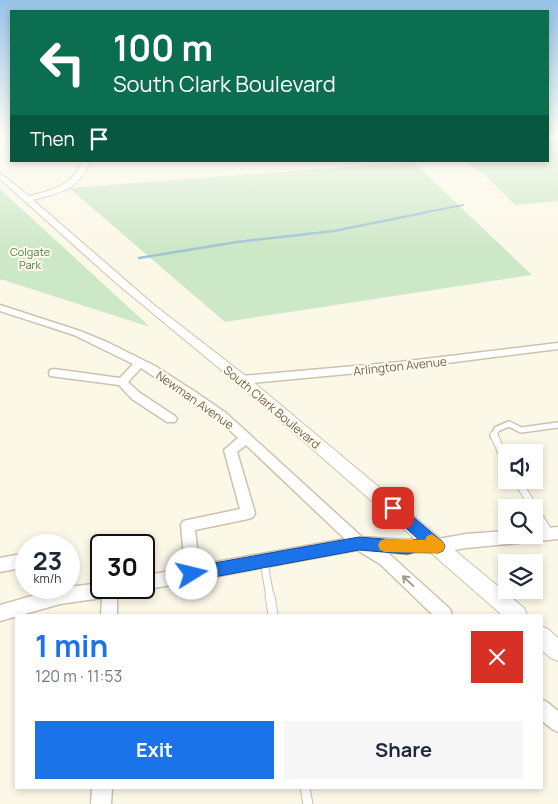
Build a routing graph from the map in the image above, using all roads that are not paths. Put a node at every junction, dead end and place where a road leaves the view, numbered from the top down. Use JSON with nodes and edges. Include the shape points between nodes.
{"nodes":[{"id":1,"x":82,"y":175,"type":"edge"},
{"id":2,"x":1,"y":177,"type":"edge"},
{"id":3,"x":28,"y":199,"type":"junction"},
{"id":4,"x":0,"y":308,"type":"edge"},
{"id":5,"x":558,"y":346,"type":"edge"},
{"id":6,"x":140,"y":363,"type":"junction"},
{"id":7,"x":54,"y":373,"type":"dead end"},
{"id":8,"x":242,"y":380,"type":"junction"},
{"id":9,"x":122,"y":382,"type":"junction"},
{"id":10,"x":171,"y":420,"type":"dead end"},
{"id":11,"x":558,"y":425,"type":"edge"},
{"id":12,"x":246,"y":438,"type":"junction"},
{"id":13,"x":498,"y":446,"type":"edge"},
{"id":14,"x":523,"y":489,"type":"edge"},
{"id":15,"x":554,"y":534,"type":"edge"},
{"id":16,"x":359,"y":543,"type":"junction"},
{"id":17,"x":438,"y":546,"type":"junction"},
{"id":18,"x":264,"y":562,"type":"junction"},
{"id":19,"x":15,"y":563,"type":"edge"},
{"id":20,"x":0,"y":566,"type":"edge"},
{"id":21,"x":192,"y":574,"type":"junction"},
{"id":22,"x":155,"y":581,"type":"edge"},
{"id":23,"x":41,"y":599,"type":"edge"},
{"id":24,"x":113,"y":599,"type":"edge"},
{"id":25,"x":0,"y":613,"type":"edge"},
{"id":26,"x":109,"y":614,"type":"edge"},
{"id":27,"x":273,"y":614,"type":"edge"},
{"id":28,"x":443,"y":614,"type":"edge"},
{"id":29,"x":516,"y":614,"type":"edge"},
{"id":30,"x":543,"y":638,"type":"edge"},
{"id":31,"x":558,"y":651,"type":"edge"},
{"id":32,"x":543,"y":710,"type":"edge"},
{"id":33,"x":558,"y":724,"type":"edge"},
{"id":34,"x":102,"y":789,"type":"edge"},
{"id":35,"x":305,"y":789,"type":"edge"},
{"id":36,"x":101,"y":804,"type":"edge"},
{"id":37,"x":308,"y":804,"type":"edge"}],
"edges":[{"from":1,"to":3,"type":"street","via":[[63,189]]},
{"from":2,"to":3,"type":"street","name":"South Clark Boulevard"},
{"from":3,"to":8,"type":"street","name":"South Clark Boulevard","via":[[136,296]]},
{"from":4,"to":6,"type":"street","name":"Newman Avenue","via":[[77,333]]},
{"from":5,"to":8,"type":"street","name":"Arlington Avenue","via":[[368,370]]},
{"from":6,"to":9,"type":"street"},
{"from":6,"to":12,"type":"street","name":"Newman Avenue","via":[[222,416]]},
{"from":7,"to":9,"type":"street"},
{"from":8,"to":17,"type":"street","name":"South Clark Boulevard"},
{"from":9,"to":10,"type":"street"},
{"from":11,"to":13,"type":"lane","via":[[521,430],[509,424],[497,429],[493,436]]},
{"from":12,"to":16,"type":"street","name":"Newman Avenue"},
{"from":12,"to":21,"type":"street","via":[[230,450],[248,513],[188,525]]},
{"from":14,"to":15,"type":"lane"},
{"from":15,"to":17,"type":"street"},
{"from":16,"to":17,"type":"street"},
{"from":16,"to":18,"type":"street"},
{"from":28,"to":16,"type":"street","one_way":true,"via":[[384,559]]},
{"from":17,"to":29,"type":"street","name":"South Clark Boulevard"},
{"from":18,"to":21,"type":"street"},
{"from":18,"to":27,"type":"lane"},
{"from":19,"to":20,"type":"street"},
{"from":21,"to":22,"type":"street"},
{"from":23,"to":25,"type":"street"},
{"from":24,"to":26,"type":"street"},
{"from":30,"to":31,"type":"street"},
{"from":32,"to":33,"type":"street"},
{"from":34,"to":36,"type":"street"},
{"from":35,"to":37,"type":"lane"}]}
